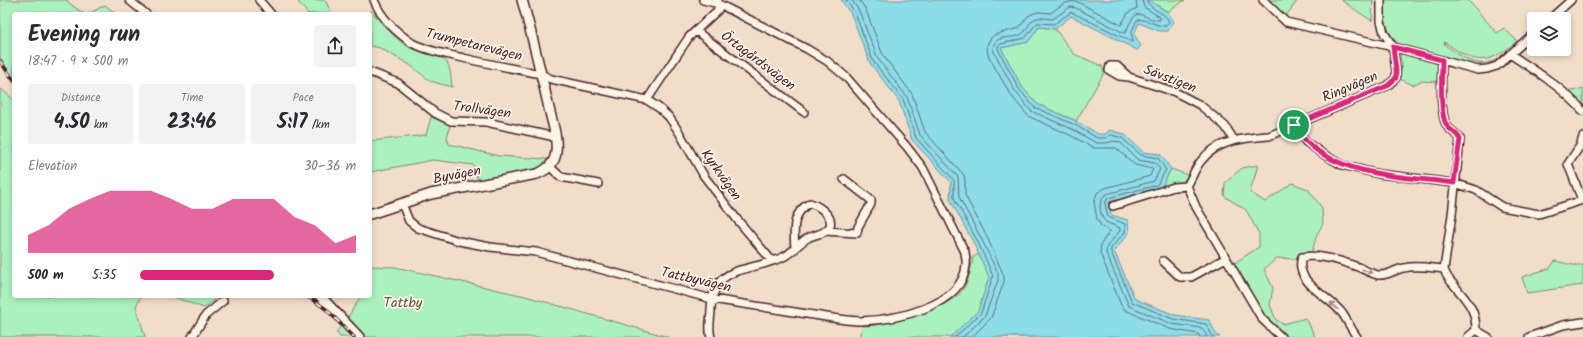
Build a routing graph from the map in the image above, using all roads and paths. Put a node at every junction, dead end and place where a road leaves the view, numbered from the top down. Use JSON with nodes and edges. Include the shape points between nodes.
{"nodes":[{"id":1,"x":130,"y":0,"type":"edge"},
{"id":2,"x":259,"y":0,"type":"edge"},
{"id":3,"x":374,"y":0,"type":"edge"},
{"id":4,"x":522,"y":0,"type":"edge"},
{"id":5,"x":703,"y":0,"type":"edge"},
{"id":6,"x":1263,"y":0,"type":"edge"},
{"id":7,"x":1381,"y":0,"type":"edge"},
{"id":8,"x":1571,"y":0,"type":"edge"},
{"id":9,"x":719,"y":2,"type":"edge"},
{"id":10,"x":144,"y":12,"type":"edge"},
{"id":11,"x":269,"y":12,"type":"edge"},
{"id":12,"x":1558,"y":12,"type":"edge"},
{"id":13,"x":696,"y":31,"type":"junction"},
{"id":14,"x":1527,"y":39,"type":"edge"},
{"id":15,"x":1393,"y":47,"type":"junction"},
{"id":16,"x":1510,"y":54,"type":"junction"},
{"id":17,"x":1442,"y":60,"type":"junction"},
{"id":18,"x":372,"y":73,"type":"edge"},
{"id":19,"x":541,"y":74,"type":"junction"},
{"id":20,"x":1129,"y":77,"type":"dead end"},
{"id":21,"x":647,"y":100,"type":"junction"},
{"id":22,"x":1583,"y":111,"type":"edge"},
{"id":23,"x":804,"y":112,"type":"dead end"},
{"id":24,"x":1294,"y":125,"type":"junction"},
{"id":25,"x":555,"y":137,"type":"junction"},
{"id":26,"x":1583,"y":137,"type":"edge"},
{"id":27,"x":1234,"y":140,"type":"junction"},
{"id":28,"x":549,"y":166,"type":"junction"},
{"id":29,"x":844,"y":179,"type":"dead end"},
{"id":30,"x":1454,"y":183,"type":"junction"},
{"id":31,"x":598,"y":184,"type":"dead end"},
{"id":32,"x":1187,"y":186,"type":"junction"},
{"id":33,"x":1582,"y":200,"type":"edge"},
{"id":34,"x":402,"y":204,"type":"junction"},
{"id":35,"x":1113,"y":206,"type":"dead end"},
{"id":36,"x":372,"y":213,"type":"edge"},
{"id":37,"x":825,"y":231,"type":"junction"},
{"id":38,"x":795,"y":249,"type":"junction"},
{"id":39,"x":1226,"y":258,"type":"junction"},
{"id":40,"x":772,"y":261,"type":"junction"},
{"id":41,"x":1163,"y":261,"type":"dead end"},
{"id":42,"x":1444,"y":269,"type":"junction"},
{"id":43,"x":322,"y":298,"type":"edge"},
{"id":44,"x":712,"y":299,"type":"junction"},
{"id":45,"x":223,"y":301,"type":"dead end"},
{"id":46,"x":1583,"y":322,"type":"edge"},
{"id":47,"x":1476,"y":330,"type":"junction"},
{"id":48,"x":192,"y":337,"type":"edge"},
{"id":49,"x":359,"y":337,"type":"edge"},
{"id":50,"x":711,"y":337,"type":"edge"},
{"id":51,"x":1281,"y":337,"type":"edge"},
{"id":52,"x":1357,"y":337,"type":"edge"},
{"id":53,"x":1468,"y":337,"type":"edge"},
{"id":54,"x":1488,"y":337,"type":"edge"},
{"id":55,"x":1529,"y":337,"type":"edge"}],
"edges":[{"from":1,"to":10,"type":"street"},
{"from":2,"to":11,"type":"street"},
{"from":3,"to":19,"type":"street","name":"Trumpetarevägen","via":[[378,12],[389,24],[422,48]]},
{"from":4,"to":19,"type":"street"},
{"from":5,"to":9,"type":"street"},
{"from":6,"to":15,"type":"street","via":[[1286,22]]},
{"from":7,"to":15,"type":"street","name":"Ringvägen","via":[[1384,33]]},
{"from":8,"to":12,"type":"street"},
{"from":9,"to":13,"type":"street","via":[[718,10]]},
{"from":9,"to":44,"type":"street","name":"Tattbyvägen","via":[[814,53],[846,77],[923,168],[964,252],[966,264],[959,286],[939,302],[890,317],[860,321],[839,319]]},
{"from":13,"to":21,"type":"street","via":[[676,55]]},
{"from":13,"to":23,"type":"street","name":"Örtagårdsvägen"},
{"from":14,"to":16,"type":"street"},
{"from":15,"to":17,"type":"street"},
{"from":15,"to":24,"type":"street","name":"Ringvägen","via":[[1396,78],[1387,86]]},
{"from":16,"to":17,"type":"street","via":[[1496,66],[1478,70]]},
{"from":16,"to":22,"type":"street","via":[[1554,84]]},
{"from":17,"to":30,"type":"street","via":[[1444,118],[1448,127],[1460,139]]},
{"from":18,"to":25,"type":"street","name":"Trollvägen","via":[[398,83],[435,113],[451,121],[486,122]]},
{"from":19,"to":21,"type":"street","name":"Kyrkvägen","via":[[551,79]]},
{"from":19,"to":25,"type":"street"},
{"from":20,"to":27,"type":"street","name":"Sävstigen","via":[[1175,92],[1200,104],[1226,126]]},
{"from":21,"to":40,"type":"street","name":"Kyrkvägen","via":[[669,117],[704,176]]},
{"from":24,"to":27,"type":"street","name":"Ringvägen","via":[[1269,136]]},
{"from":24,"to":30,"type":"street","via":[[1306,142],[1342,164],[1379,174]]},
{"from":25,"to":28,"type":"street","via":[[556,152]]},
{"from":26,"to":33,"type":"street","via":[[1568,164]]},
{"from":27,"to":32,"type":"street","name":"Ringvägen","via":[[1216,147],[1206,155]]},
{"from":28,"to":31,"type":"street","via":[[561,177]]},
{"from":28,"to":34,"type":"street","name":"Byvägen","via":[[537,174],[431,194]]},
{"from":29,"to":37,"type":"street","via":[[871,200],[871,204],[857,233]]},
{"from":30,"to":33,"type":"street","via":[[1476,190],[1502,207],[1539,214]]},
{"from":30,"to":42,"type":"street"},
{"from":32,"to":35,"type":"street","via":[[1174,187]]},
{"from":32,"to":39,"type":"street","via":[[1196,207]]},
{"from":34,"to":36,"type":"street","name":"Byvägen"},
{"from":34,"to":44,"type":"street","name":"Tattbyvägen","via":[[409,222],[429,232],[459,241],[536,252]]},
{"from":37,"to":38,"type":"street","via":[[808,238]]},
{"from":37,"to":38,"type":"street","via":[[830,221],[828,215],[810,203],[802,207],[795,222]]},
{"from":38,"to":40,"type":"street","via":[[790,254]]},
{"from":39,"to":41,"type":"street","via":[[1191,277],[1180,277]]},
{"from":39,"to":51,"type":"street","via":[[1262,319]]},
{"from":40,"to":44,"type":"street","via":[[727,274],[720,280]]},
{"from":42,"to":47,"type":"street","via":[[1446,276],[1474,312]]},
{"from":52,"to":42,"type":"street","one_way":true,"via":[[1341,312],[1302,274],[1299,264],[1302,257],[1327,258],[1376,275],[1390,274],[1407,267]]},
{"from":43,"to":49,"type":"street"},
{"from":44,"to":50,"type":"street"},
{"from":45,"to":48,"type":"street","via":[[206,315]]},
{"from":46,"to":55,"type":"street","via":[[1563,325]]},
{"from":47,"to":53,"type":"street"},
{"from":47,"to":54,"type":"street"}]}
